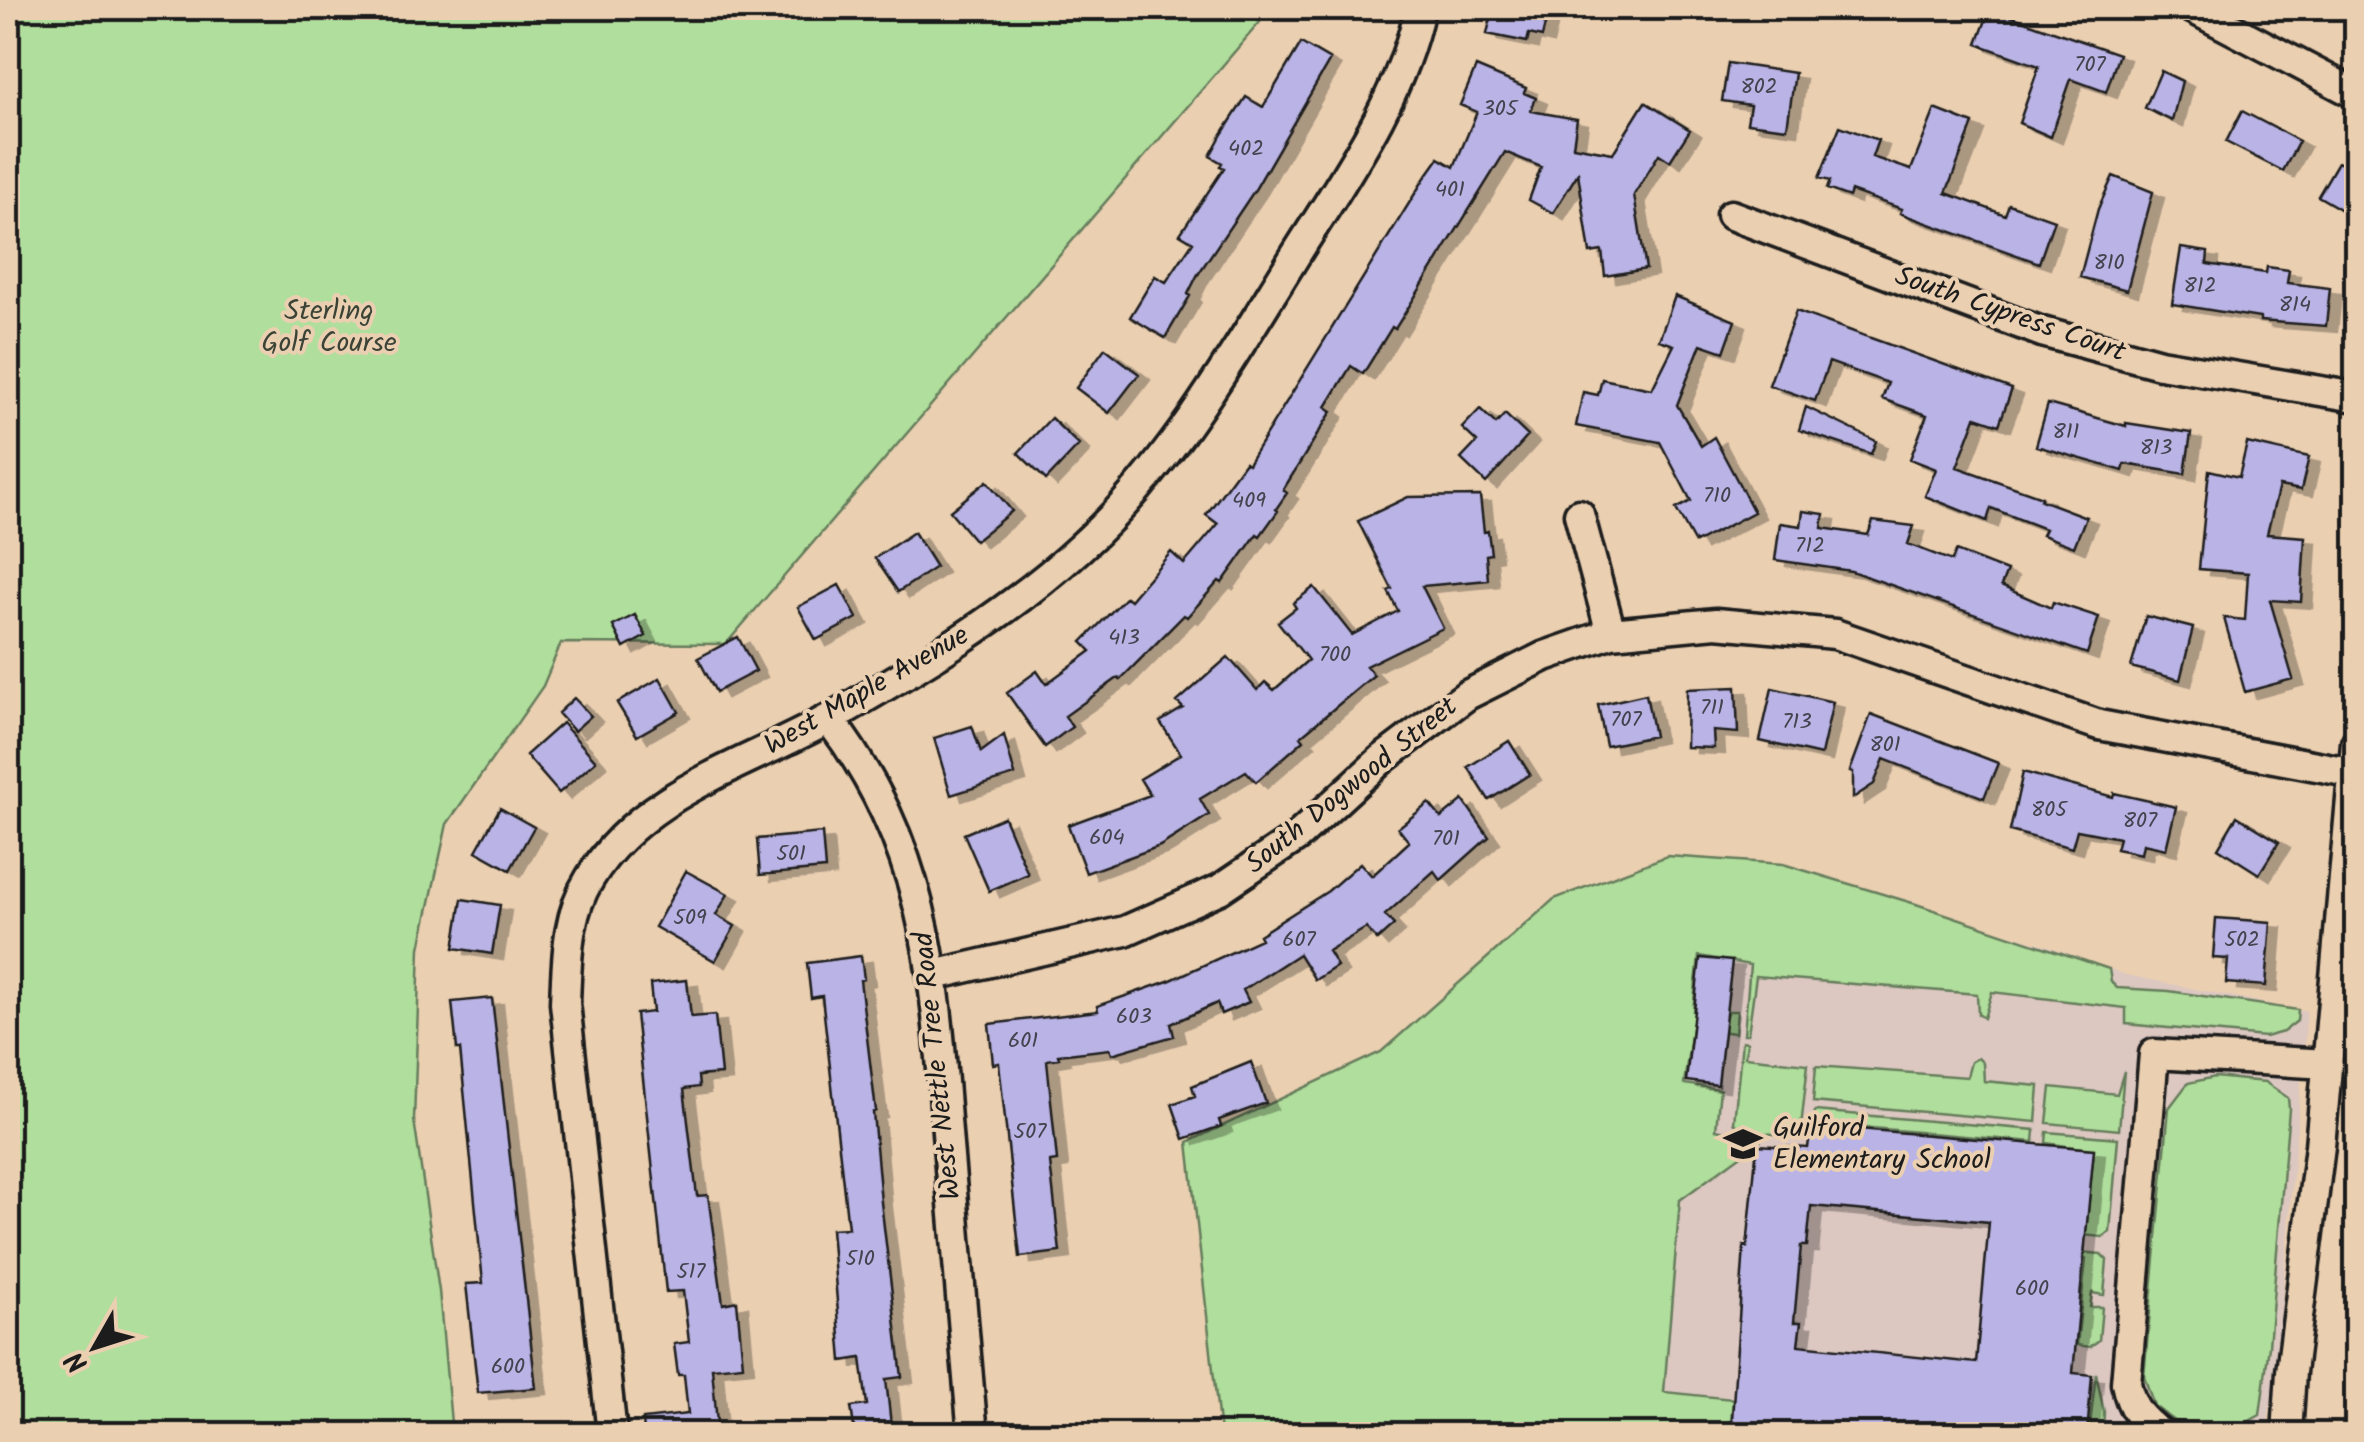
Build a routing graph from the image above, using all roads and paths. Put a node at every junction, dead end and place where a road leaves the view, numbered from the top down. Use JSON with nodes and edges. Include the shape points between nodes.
{"nodes":[{"id":1,"x":1420,"y":8,"type":"edge"},
{"id":2,"x":2192,"y":8,"type":"edge"},
{"id":3,"x":2356,"y":94,"type":"edge"},
{"id":4,"x":1731,"y":216,"type":"dead end"},
{"id":5,"x":2356,"y":396,"type":"edge"},
{"id":6,"x":1579,"y":514,"type":"dead end"},
{"id":7,"x":1611,"y":633,"type":"junction"},
{"id":8,"x":828,"y":719,"type":"junction"},
{"id":9,"x":2356,"y":743,"type":"edge"},
{"id":10,"x":2354,"y":773,"type":"junction"},
{"id":11,"x":934,"y":975,"type":"junction"},
{"id":12,"x":2328,"y":1064,"type":"junction"},
{"id":13,"x":612,"y":1434,"type":"edge"},
{"id":14,"x":972,"y":1434,"type":"edge"},
{"id":15,"x":2161,"y":1434,"type":"edge"},
{"id":16,"x":2287,"y":1434,"type":"edge"}],
"edges":[{"from":1,"to":8,"type":"street","name":"West Maple Avenue","via":[[1384,112],[1217,382],[1144,482],[1080,548],[962,639]]},
{"from":2,"to":3,"type":"street"},
{"from":4,"to":5,"type":"street","name":"South Cypress Court","via":[[2042,332],[2160,364]]},
{"from":6,"to":7,"type":"street"},
{"from":7,"to":10,"type":"street","name":"South Dogwood Street","via":[[1716,623],[1836,634],[2099,725]]},
{"from":7,"to":11,"type":"street","name":"South Dogwood Street","via":[[1467,695],[1381,760],[1297,838],[1220,889],[1126,931]]},
{"from":8,"to":11,"type":"street","name":"West Nettle Tree Road","via":[[888,813],[917,893]]},
{"from":8,"to":13,"type":"street","name":"West Maple Avenue","via":[[684,790],[624,835],[588,880],[567,938],[565,1003]]},
{"from":9,"to":10,"type":"street"},
{"from":10,"to":12,"type":"street"},
{"from":11,"to":14,"type":"street","name":"West Nettle Tree Road"},
{"from":12,"to":15,"type":"street","via":[[2154,1054],[2126,1383],[2130,1404]]},
{"from":12,"to":16,"type":"street"}]}
